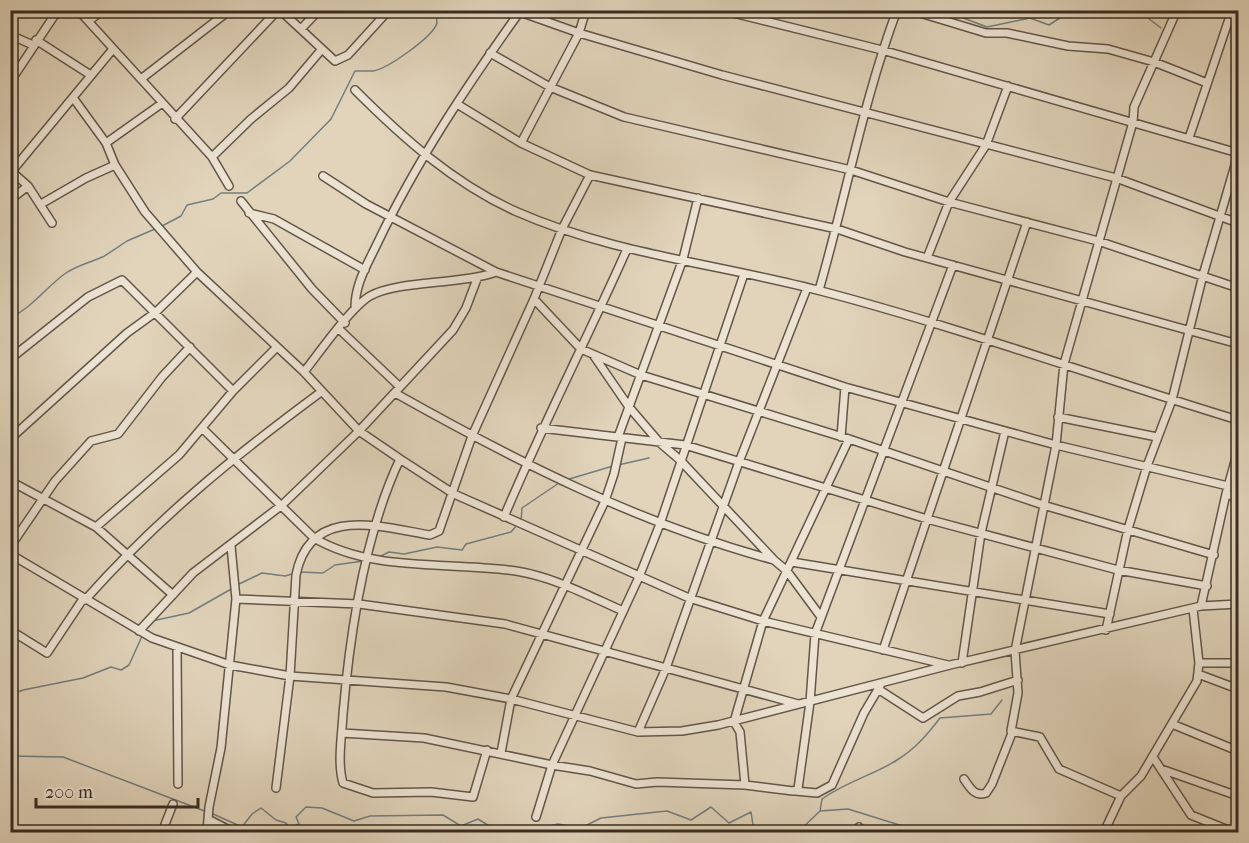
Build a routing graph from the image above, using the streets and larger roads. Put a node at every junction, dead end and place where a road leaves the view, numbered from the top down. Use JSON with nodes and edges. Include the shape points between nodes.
{"nodes":[{"id":1,"x":58,"y":10,"type":"edge"},
{"id":2,"x":78,"y":10,"type":"edge"},
{"id":3,"x":104,"y":10,"type":"edge"},
{"id":4,"x":230,"y":10,"type":"edge"},
{"id":5,"x":279,"y":10,"type":"edge"},
{"id":6,"x":319,"y":10,"type":"edge"},
{"id":7,"x":389,"y":10,"type":"edge"},
{"id":8,"x":586,"y":10,"type":"edge"},
{"id":9,"x":721,"y":10,"type":"edge"},
{"id":10,"x":897,"y":10,"type":"edge"},
{"id":11,"x":910,"y":10,"type":"edge"},
{"id":12,"x":1177,"y":10,"type":"edge"},
{"id":13,"x":1232,"y":10,"type":"edge"},
{"id":14,"x":520,"y":11,"type":"edge"},
{"id":15,"x":88,"y":21,"type":"junction"},
{"id":16,"x":301,"y":29,"type":"junction"},
{"id":17,"x":579,"y":33,"type":"junction"},
{"id":18,"x":10,"y":36,"type":"edge"},
{"id":19,"x":35,"y":43,"type":"junction"},
{"id":20,"x":113,"y":49,"type":"junction"},
{"id":21,"x":322,"y":49,"type":"junction"},
{"id":22,"x":882,"y":50,"type":"junction"},
{"id":23,"x":490,"y":53,"type":"junction"},
{"id":24,"x":1154,"y":62,"type":"junction"},
{"id":25,"x":89,"y":74,"type":"junction"},
{"id":26,"x":141,"y":79,"type":"junction"},
{"id":27,"x":10,"y":82,"type":"edge"},
{"id":28,"x":1207,"y":83,"type":"junction"},
{"id":29,"x":1008,"y":86,"type":"junction"},
{"id":30,"x":550,"y":87,"type":"junction"},
{"id":31,"x":355,"y":90,"type":"dead end"},
{"id":32,"x":74,"y":99,"type":"junction"},
{"id":33,"x":161,"y":104,"type":"junction"},
{"id":34,"x":458,"y":104,"type":"junction"},
{"id":35,"x":865,"y":111,"type":"junction"},
{"id":36,"x":175,"y":119,"type":"junction"},
{"id":37,"x":1133,"y":122,"type":"junction"},
{"id":38,"x":1189,"y":138,"type":"junction"},
{"id":39,"x":106,"y":143,"type":"junction"},
{"id":40,"x":521,"y":143,"type":"junction"},
{"id":41,"x":986,"y":145,"type":"junction"},
{"id":42,"x":1239,"y":154,"type":"edge"},
{"id":43,"x":426,"y":155,"type":"junction"},
{"id":44,"x":212,"y":157,"type":"junction"},
{"id":45,"x":115,"y":165,"type":"junction"},
{"id":46,"x":11,"y":170,"type":"edge"},
{"id":47,"x":851,"y":170,"type":"junction"},
{"id":48,"x":590,"y":175,"type":"junction"},
{"id":49,"x":323,"y":176,"type":"dead end"},
{"id":50,"x":1116,"y":178,"type":"junction"},
{"id":51,"x":28,"y":186,"type":"junction"},
{"id":52,"x":229,"y":186,"type":"dead end"},
{"id":53,"x":698,"y":198,"type":"junction"},
{"id":54,"x":10,"y":200,"type":"edge"},
{"id":55,"x":241,"y":201,"type":"dead end"},
{"id":56,"x":949,"y":202,"type":"junction"},
{"id":57,"x":41,"y":204,"type":"junction"},
{"id":58,"x":249,"y":213,"type":"junction"},
{"id":59,"x":390,"y":217,"type":"junction"},
{"id":60,"x":1221,"y":217,"type":"junction"},
{"id":61,"x":1027,"y":222,"type":"junction"},
{"id":62,"x":52,"y":223,"type":"dead end"},
{"id":63,"x":1239,"y":223,"type":"edge"},
{"id":64,"x":562,"y":229,"type":"junction"},
{"id":65,"x":837,"y":229,"type":"junction"},
{"id":66,"x":1098,"y":241,"type":"junction"},
{"id":67,"x":627,"y":249,"type":"junction"},
{"id":68,"x":927,"y":258,"type":"junction"},
{"id":69,"x":683,"y":259,"type":"junction"},
{"id":70,"x":953,"y":265,"type":"junction"},
{"id":71,"x":364,"y":270,"type":"junction"},
{"id":72,"x":197,"y":272,"type":"junction"},
{"id":73,"x":496,"y":272,"type":"junction"},
{"id":74,"x":744,"y":274,"type":"junction"},
{"id":75,"x":1203,"y":275,"type":"junction"},
{"id":76,"x":477,"y":279,"type":"junction"},
{"id":77,"x":1009,"y":281,"type":"junction"},
{"id":78,"x":537,"y":285,"type":"junction"},
{"id":79,"x":807,"y":288,"type":"junction"},
{"id":80,"x":1239,"y":288,"type":"edge"},
{"id":81,"x":819,"y":290,"type":"junction"},
{"id":82,"x":534,"y":299,"type":"junction"},
{"id":83,"x":1082,"y":301,"type":"junction"},
{"id":84,"x":602,"y":307,"type":"junction"},
{"id":85,"x":355,"y":308,"type":"junction"},
{"id":86,"x":156,"y":312,"type":"junction"},
{"id":87,"x":930,"y":324,"type":"junction"},
{"id":88,"x":342,"y":326,"type":"junction"},
{"id":89,"x":660,"y":327,"type":"junction"},
{"id":90,"x":1188,"y":332,"type":"junction"},
{"id":91,"x":988,"y":341,"type":"junction"},
{"id":92,"x":1239,"y":344,"type":"edge"},
{"id":93,"x":720,"y":346,"type":"junction"},
{"id":94,"x":277,"y":347,"type":"junction"},
{"id":95,"x":190,"y":348,"type":"junction"},
{"id":96,"x":581,"y":349,"type":"junction"},
{"id":97,"x":592,"y":354,"type":"junction"},
{"id":98,"x":10,"y":360,"type":"edge"},
{"id":99,"x":779,"y":364,"type":"junction"},
{"id":100,"x":1064,"y":364,"type":"junction"},
{"id":101,"x":304,"y":372,"type":"junction"},
{"id":102,"x":641,"y":375,"type":"junction"},
{"id":103,"x":845,"y":387,"type":"junction"},
{"id":104,"x":398,"y":390,"type":"junction"},
{"id":105,"x":233,"y":391,"type":"junction"},
{"id":106,"x":321,"y":392,"type":"junction"},
{"id":107,"x":703,"y":395,"type":"junction"},
{"id":108,"x":1172,"y":400,"type":"junction"},
{"id":109,"x":900,"y":402,"type":"junction"},
{"id":110,"x":629,"y":407,"type":"junction"},
{"id":111,"x":760,"y":413,"type":"junction"},
{"id":112,"x":1058,"y":417,"type":"junction"},
{"id":113,"x":962,"y":419,"type":"junction"},
{"id":114,"x":1239,"y":420,"type":"edge"},
{"id":115,"x":202,"y":428,"type":"junction"},
{"id":116,"x":541,"y":428,"type":"junction"},
{"id":117,"x":359,"y":431,"type":"junction"},
{"id":118,"x":1005,"y":431,"type":"junction"},
{"id":119,"x":472,"y":436,"type":"junction"},
{"id":120,"x":620,"y":437,"type":"junction"},
{"id":121,"x":841,"y":437,"type":"junction"},
{"id":122,"x":1157,"y":437,"type":"junction"},
{"id":123,"x":10,"y":439,"type":"edge"},
{"id":124,"x":849,"y":439,"type":"junction"},
{"id":125,"x":659,"y":442,"type":"junction"},
{"id":126,"x":685,"y":445,"type":"junction"},
{"id":127,"x":1056,"y":445,"type":"junction"},
{"id":128,"x":1239,"y":450,"type":"edge"},
{"id":129,"x":883,"y":452,"type":"junction"},
{"id":130,"x":233,"y":457,"type":"junction"},
{"id":131,"x":400,"y":459,"type":"junction"},
{"id":132,"x":680,"y":460,"type":"junction"},
{"id":133,"x":527,"y":462,"type":"junction"},
{"id":134,"x":740,"y":462,"type":"junction"},
{"id":135,"x":1147,"y":466,"type":"junction"},
{"id":136,"x":944,"y":473,"type":"junction"},
{"id":137,"x":10,"y":481,"type":"edge"},
{"id":138,"x":1228,"y":486,"type":"junction"},
{"id":139,"x":992,"y":489,"type":"junction"},
{"id":140,"x":826,"y":490,"type":"junction"},
{"id":141,"x":454,"y":494,"type":"junction"},
{"id":142,"x":1226,"y":494,"type":"junction"},
{"id":143,"x":1239,"y":498,"type":"edge"},
{"id":144,"x":42,"y":499,"type":"junction"},
{"id":145,"x":604,"y":501,"type":"junction"},
{"id":146,"x":865,"y":501,"type":"junction"},
{"id":147,"x":282,"y":504,"type":"junction"},
{"id":148,"x":1043,"y":505,"type":"junction"},
{"id":149,"x":723,"y":506,"type":"junction"},
{"id":150,"x":504,"y":517,"type":"junction"},
{"id":151,"x":927,"y":519,"type":"junction"},
{"id":152,"x":660,"y":524,"type":"junction"},
{"id":153,"x":376,"y":526,"type":"junction"},
{"id":154,"x":96,"y":527,"type":"junction"},
{"id":155,"x":1128,"y":529,"type":"junction"},
{"id":156,"x":981,"y":533,"type":"junction"},
{"id":157,"x":314,"y":538,"type":"junction"},
{"id":158,"x":710,"y":543,"type":"junction"},
{"id":159,"x":231,"y":546,"type":"junction"},
{"id":160,"x":10,"y":547,"type":"edge"},
{"id":161,"x":1036,"y":547,"type":"junction"},
{"id":162,"x":581,"y":552,"type":"junction"},
{"id":163,"x":127,"y":553,"type":"junction"},
{"id":164,"x":10,"y":554,"type":"edge"},
{"id":165,"x":1214,"y":555,"type":"junction"},
{"id":166,"x":367,"y":556,"type":"junction"},
{"id":167,"x":774,"y":560,"type":"junction"},
{"id":168,"x":792,"y":562,"type":"junction"},
{"id":169,"x":839,"y":570,"type":"junction"},
{"id":170,"x":1118,"y":570,"type":"junction"},
{"id":171,"x":788,"y":571,"type":"junction"},
{"id":172,"x":639,"y":577,"type":"junction"},
{"id":173,"x":905,"y":580,"type":"junction"},
{"id":174,"x":565,"y":585,"type":"junction"},
{"id":175,"x":1208,"y":586,"type":"junction"},
{"id":176,"x":972,"y":591,"type":"junction"},
{"id":177,"x":173,"y":595,"type":"junction"},
{"id":178,"x":689,"y":598,"type":"junction"},
{"id":179,"x":1024,"y":598,"type":"junction"},
{"id":180,"x":236,"y":599,"type":"junction"},
{"id":181,"x":84,"y":600,"type":"junction"},
{"id":182,"x":296,"y":603,"type":"junction"},
{"id":183,"x":359,"y":604,"type":"junction"},
{"id":184,"x":1239,"y":604,"type":"edge"},
{"id":185,"x":1201,"y":606,"type":"junction"},
{"id":186,"x":1193,"y":609,"type":"junction"},
{"id":187,"x":623,"y":611,"type":"junction"},
{"id":188,"x":1110,"y":614,"type":"junction"},
{"id":189,"x":821,"y":618,"type":"junction"},
{"id":190,"x":763,"y":621,"type":"junction"},
{"id":191,"x":10,"y":630,"type":"edge"},
{"id":192,"x":1106,"y":630,"type":"junction"},
{"id":193,"x":139,"y":631,"type":"junction"},
{"id":194,"x":815,"y":634,"type":"junction"},
{"id":195,"x":540,"y":635,"type":"junction"},
{"id":196,"x":177,"y":648,"type":"junction"},
{"id":197,"x":883,"y":650,"type":"junction"},
{"id":198,"x":1015,"y":651,"type":"junction"},
{"id":199,"x":604,"y":652,"type":"junction"},
{"id":200,"x":962,"y":663,"type":"junction"},
{"id":201,"x":1199,"y":663,"type":"junction"},
{"id":202,"x":1239,"y":663,"type":"edge"},
{"id":203,"x":230,"y":665,"type":"junction"},
{"id":204,"x":950,"y":666,"type":"junction"},
{"id":205,"x":666,"y":668,"type":"junction"},
{"id":206,"x":1198,"y":674,"type":"junction"},
{"id":207,"x":290,"y":676,"type":"junction"},
{"id":208,"x":346,"y":679,"type":"junction"},
{"id":209,"x":1018,"y":680,"type":"junction"},
{"id":210,"x":880,"y":686,"type":"junction"},
{"id":211,"x":742,"y":689,"type":"junction"},
{"id":212,"x":1239,"y":689,"type":"edge"},
{"id":213,"x":511,"y":699,"type":"junction"},
{"id":214,"x":810,"y":702,"type":"junction"},
{"id":215,"x":801,"y":704,"type":"junction"},
{"id":216,"x":573,"y":716,"type":"junction"},
{"id":217,"x":734,"y":722,"type":"junction"},
{"id":218,"x":1172,"y":724,"type":"junction"},
{"id":219,"x":638,"y":732,"type":"junction"},
{"id":220,"x":1012,"y":732,"type":"junction"},
{"id":221,"x":342,"y":733,"type":"junction"},
{"id":222,"x":486,"y":750,"type":"junction"},
{"id":223,"x":1239,"y":750,"type":"edge"},
{"id":224,"x":501,"y":753,"type":"junction"},
{"id":225,"x":1153,"y":757,"type":"junction"},
{"id":226,"x":552,"y":765,"type":"junction"},
{"id":227,"x":1160,"y":769,"type":"junction"},
{"id":228,"x":964,"y":779,"type":"dead end"},
{"id":229,"x":178,"y":784,"type":"dead end"},
{"id":230,"x":745,"y":785,"type":"junction"},
{"id":231,"x":276,"y":788,"type":"dead end"},
{"id":232,"x":793,"y":791,"type":"junction"},
{"id":233,"x":1121,"y":796,"type":"junction"},
{"id":234,"x":1239,"y":796,"type":"edge"},
{"id":235,"x":173,"y":804,"type":"dead end"},
{"id":236,"x":208,"y":813,"type":"junction"},
{"id":237,"x":536,"y":817,"type":"dead end"},
{"id":238,"x":162,"y":832,"type":"edge"},
{"id":239,"x":207,"y":832,"type":"edge"},
{"id":240,"x":233,"y":832,"type":"edge"},
{"id":241,"x":316,"y":832,"type":"edge"},
{"id":242,"x":342,"y":832,"type":"edge"},
{"id":243,"x":587,"y":832,"type":"edge"},
{"id":244,"x":602,"y":832,"type":"edge"},
{"id":245,"x":1104,"y":832,"type":"edge"},
{"id":246,"x":1233,"y":832,"type":"edge"}],
"edges":[{"from":1,"to":19,"type":"street"},
{"from":2,"to":15,"type":"street"},
{"from":3,"to":15,"type":"street"},
{"from":4,"to":26,"type":"street"},
{"from":5,"to":16,"type":"street"},
{"from":5,"to":36,"type":"street"},
{"from":6,"to":16,"type":"street"},
{"from":7,"to":21,"type":"street","via":[[340,60],[335,61]]},
{"from":8,"to":17,"type":"street"},
{"from":9,"to":22,"type":"street"},
{"from":10,"to":22,"type":"street"},
{"from":11,"to":24,"type":"street","via":[[986,33],[1108,49]]},
{"from":12,"to":24,"type":"street"},
{"from":13,"to":28,"type":"street"},
{"from":14,"to":17,"type":"street"},
{"from":14,"to":23,"type":"street"},
{"from":15,"to":20,"type":"street"},
{"from":16,"to":21,"type":"street"},
{"from":17,"to":30,"type":"street"},
{"from":17,"to":35,"type":"street"},
{"from":18,"to":19,"type":"street"},
{"from":19,"to":25,"type":"street"},
{"from":19,"to":27,"type":"street"},
{"from":20,"to":25,"type":"street"},
{"from":20,"to":26,"type":"street"},
{"from":21,"to":44,"type":"street","via":[[289,88]]},
{"from":22,"to":29,"type":"street"},
{"from":22,"to":35,"type":"street"},
{"from":23,"to":30,"type":"street"},
{"from":23,"to":34,"type":"street"},
{"from":24,"to":28,"type":"street"},
{"from":24,"to":37,"type":"street","via":[[1138,94]]},
{"from":25,"to":32,"type":"street"},
{"from":26,"to":33,"type":"street"},
{"from":28,"to":38,"type":"street"},
{"from":29,"to":37,"type":"street"},
{"from":29,"to":41,"type":"street"},
{"from":30,"to":40,"type":"street"},
{"from":30,"to":47,"type":"street","via":[[624,117]]},
{"from":31,"to":43,"type":"street","via":[[394,130]]},
{"from":32,"to":39,"type":"street"},
{"from":32,"to":46,"type":"street"},
{"from":33,"to":36,"type":"street"},
{"from":33,"to":39,"type":"street"},
{"from":34,"to":40,"type":"street"},
{"from":34,"to":43,"type":"street"},
{"from":35,"to":41,"type":"street"},
{"from":35,"to":47,"type":"street"},
{"from":36,"to":44,"type":"street"},
{"from":37,"to":38,"type":"street"},
{"from":37,"to":50,"type":"street"},
{"from":38,"to":42,"type":"street"},
{"from":39,"to":45,"type":"street"},
{"from":40,"to":48,"type":"street"},
{"from":41,"to":50,"type":"street"},
{"from":41,"to":56,"type":"street"},
{"from":42,"to":60,"type":"street"},
{"from":43,"to":59,"type":"street"},
{"from":43,"to":64,"type":"street","via":[[480,192]]},
{"from":44,"to":52,"type":"street"},
{"from":45,"to":57,"type":"street"},
{"from":45,"to":72,"type":"street","via":[[145,212]]},
{"from":46,"to":51,"type":"street"},
{"from":47,"to":56,"type":"street"},
{"from":47,"to":65,"type":"street"},
{"from":48,"to":53,"type":"street"},
{"from":48,"to":64,"type":"street"},
{"from":49,"to":59,"type":"street"},
{"from":50,"to":60,"type":"street"},
{"from":50,"to":66,"type":"street"},
{"from":51,"to":54,"type":"street"},
{"from":51,"to":57,"type":"street"},
{"from":53,"to":65,"type":"street"},
{"from":53,"to":69,"type":"street"},
{"from":55,"to":58,"type":"street"},
{"from":56,"to":61,"type":"street"},
{"from":56,"to":68,"type":"street"},
{"from":57,"to":62,"type":"street"},
{"from":58,"to":71,"type":"street","via":[[274,219]]},
{"from":58,"to":88,"type":"street"},
{"from":59,"to":71,"type":"street"},
{"from":59,"to":73,"type":"street"},
{"from":60,"to":63,"type":"street"},
{"from":60,"to":75,"type":"street"},
{"from":61,"to":66,"type":"street"},
{"from":61,"to":77,"type":"street"},
{"from":64,"to":67,"type":"street"},
{"from":64,"to":78,"type":"street"},
{"from":65,"to":68,"type":"street"},
{"from":65,"to":81,"type":"street"},
{"from":66,"to":75,"type":"street"},
{"from":66,"to":83,"type":"street"},
{"from":67,"to":69,"type":"street"},
{"from":67,"to":84,"type":"street"},
{"from":68,"to":70,"type":"street"},
{"from":69,"to":74,"type":"street"},
{"from":69,"to":89,"type":"street"},
{"from":70,"to":77,"type":"street"},
{"from":70,"to":87,"type":"street"},
{"from":71,"to":85,"type":"street"},
{"from":72,"to":86,"type":"street"},
{"from":72,"to":94,"type":"street"},
{"from":73,"to":76,"type":"street"},
{"from":73,"to":78,"type":"street"},
{"from":74,"to":79,"type":"street"},
{"from":74,"to":93,"type":"street"},
{"from":75,"to":80,"type":"street"},
{"from":75,"to":90,"type":"street"},
{"from":76,"to":85,"type":"street","via":[[386,290]]},
{"from":76,"to":104,"type":"street","via":[[453,330]]},
{"from":77,"to":83,"type":"street"},
{"from":77,"to":91,"type":"street"},
{"from":78,"to":82,"type":"street"},
{"from":78,"to":84,"type":"street"},
{"from":79,"to":81,"type":"street"},
{"from":79,"to":99,"type":"street"},
{"from":81,"to":87,"type":"street"},
{"from":82,"to":96,"type":"street"},
{"from":82,"to":119,"type":"street"},
{"from":83,"to":90,"type":"street"},
{"from":83,"to":100,"type":"street"},
{"from":84,"to":89,"type":"street"},
{"from":84,"to":96,"type":"street"},
{"from":85,"to":88,"type":"street"},
{"from":86,"to":95,"type":"street"},
{"from":86,"to":98,"type":"street","via":[[125,281],[119,280],[88,297]]},
{"from":86,"to":123,"type":"street","via":[[127,333]]},
{"from":87,"to":91,"type":"street"},
{"from":87,"to":109,"type":"street"},
{"from":88,"to":101,"type":"street"},
{"from":88,"to":104,"type":"street"},
{"from":89,"to":93,"type":"street"},
{"from":89,"to":102,"type":"street"},
{"from":90,"to":92,"type":"street"},
{"from":90,"to":108,"type":"street"},
{"from":91,"to":100,"type":"street"},
{"from":91,"to":113,"type":"street"},
{"from":93,"to":99,"type":"street"},
{"from":93,"to":107,"type":"street"},
{"from":94,"to":101,"type":"street"},
{"from":94,"to":105,"type":"street"},
{"from":95,"to":105,"type":"street"},
{"from":95,"to":144,"type":"street","via":[[118,434],[91,441]]},
{"from":96,"to":97,"type":"street"},
{"from":96,"to":116,"type":"street"},
{"from":97,"to":102,"type":"street"},
{"from":97,"to":110,"type":"street"},
{"from":99,"to":103,"type":"street"},
{"from":99,"to":111,"type":"street"},
{"from":100,"to":108,"type":"street"},
{"from":100,"to":112,"type":"street"},
{"from":101,"to":106,"type":"street"},
{"from":102,"to":107,"type":"street"},
{"from":102,"to":110,"type":"street"},
{"from":103,"to":109,"type":"street"},
{"from":103,"to":121,"type":"street"},
{"from":104,"to":117,"type":"street"},
{"from":104,"to":119,"type":"street"},
{"from":105,"to":115,"type":"street"},
{"from":106,"to":117,"type":"street"},
{"from":106,"to":130,"type":"street"},
{"from":107,"to":111,"type":"street"},
{"from":107,"to":126,"type":"street"},
{"from":108,"to":114,"type":"street"},
{"from":108,"to":122,"type":"street"},
{"from":109,"to":113,"type":"street"},
{"from":109,"to":129,"type":"street"},
{"from":110,"to":120,"type":"street"},
{"from":110,"to":125,"type":"street"},
{"from":111,"to":121,"type":"street"},
{"from":111,"to":134,"type":"street"},
{"from":112,"to":122,"type":"street"},
{"from":112,"to":127,"type":"street"},
{"from":113,"to":118,"type":"street"},
{"from":113,"to":136,"type":"street"},
{"from":115,"to":130,"type":"street"},
{"from":115,"to":154,"type":"street","via":[[179,455]]},
{"from":116,"to":120,"type":"street"},
{"from":116,"to":133,"type":"street"},
{"from":117,"to":131,"type":"street"},
{"from":117,"to":147,"type":"street"},
{"from":118,"to":127,"type":"street"},
{"from":118,"to":139,"type":"street"},
{"from":119,"to":133,"type":"street"},
{"from":119,"to":141,"type":"street"},
{"from":120,"to":125,"type":"street"},
{"from":120,"to":145,"type":"street","via":[[615,474]]},
{"from":121,"to":124,"type":"street"},
{"from":122,"to":135,"type":"street"},
{"from":124,"to":129,"type":"street"},
{"from":124,"to":140,"type":"street"},
{"from":125,"to":126,"type":"street"},
{"from":125,"to":132,"type":"street"},
{"from":126,"to":132,"type":"street"},
{"from":126,"to":134,"type":"street"},
{"from":127,"to":135,"type":"street"},
{"from":127,"to":148,"type":"street"},
{"from":128,"to":138,"type":"street"},
{"from":129,"to":136,"type":"street"},
{"from":129,"to":146,"type":"street"},
{"from":130,"to":147,"type":"street"},
{"from":130,"to":163,"type":"street"},
{"from":131,"to":141,"type":"street"},
{"from":131,"to":153,"type":"street","via":[[385,489]]},
{"from":132,"to":149,"type":"street"},
{"from":132,"to":152,"type":"street"},
{"from":133,"to":145,"type":"street"},
{"from":133,"to":150,"type":"street"},
{"from":134,"to":140,"type":"street"},
{"from":134,"to":149,"type":"street"},
{"from":135,"to":138,"type":"street"},
{"from":135,"to":155,"type":"street"},
{"from":136,"to":139,"type":"street"},
{"from":136,"to":151,"type":"street"},
{"from":137,"to":144,"type":"street"},
{"from":138,"to":142,"type":"street"},
{"from":139,"to":148,"type":"street"},
{"from":139,"to":156,"type":"street"},
{"from":140,"to":146,"type":"street"},
{"from":140,"to":168,"type":"street"},
{"from":141,"to":150,"type":"street"},
{"from":141,"to":153,"type":"street","via":[[435,535]]},
{"from":142,"to":143,"type":"street"},
{"from":142,"to":165,"type":"street"},
{"from":144,"to":154,"type":"street"},
{"from":144,"to":160,"type":"street"},
{"from":145,"to":152,"type":"street"},
{"from":145,"to":162,"type":"street"},
{"from":146,"to":151,"type":"street"},
{"from":146,"to":169,"type":"street"},
{"from":147,"to":157,"type":"street"},
{"from":147,"to":159,"type":"street"},
{"from":148,"to":155,"type":"street"},
{"from":148,"to":161,"type":"street"},
{"from":149,"to":158,"type":"street"},
{"from":149,"to":167,"type":"street"},
{"from":150,"to":162,"type":"street"},
{"from":151,"to":156,"type":"street"},
{"from":151,"to":173,"type":"street"},
{"from":152,"to":158,"type":"street"},
{"from":152,"to":172,"type":"street"},
{"from":153,"to":157,"type":"street","via":[[348,524]]},
{"from":153,"to":166,"type":"street"},
{"from":154,"to":163,"type":"street"},
{"from":155,"to":165,"type":"street"},
{"from":155,"to":170,"type":"street"},
{"from":156,"to":161,"type":"street"},
{"from":156,"to":176,"type":"street"},
{"from":157,"to":166,"type":"street","via":[[329,547]]},
{"from":157,"to":182,"type":"street","via":[[297,567]]},
{"from":158,"to":167,"type":"street"},
{"from":158,"to":178,"type":"street"},
{"from":159,"to":177,"type":"street","via":[[193,573]]},
{"from":159,"to":180,"type":"street"},
{"from":161,"to":170,"type":"street"},
{"from":161,"to":179,"type":"street"},
{"from":162,"to":172,"type":"street"},
{"from":162,"to":174,"type":"street"},
{"from":163,"to":177,"type":"street"},
{"from":163,"to":181,"type":"street"},
{"from":164,"to":181,"type":"street"},
{"from":165,"to":175,"type":"street"},
{"from":166,"to":174,"type":"street","via":[[385,561],[515,571]]},
{"from":166,"to":183,"type":"street"},
{"from":167,"to":171,"type":"street"},
{"from":168,"to":169,"type":"street"},
{"from":168,"to":171,"type":"street"},
{"from":169,"to":173,"type":"street"},
{"from":169,"to":189,"type":"street"},
{"from":170,"to":175,"type":"street"},
{"from":170,"to":188,"type":"street"},
{"from":171,"to":189,"type":"street"},
{"from":171,"to":190,"type":"street"},
{"from":172,"to":178,"type":"street"},
{"from":172,"to":187,"type":"street"},
{"from":173,"to":176,"type":"street"},
{"from":173,"to":197,"type":"street"},
{"from":174,"to":187,"type":"street"},
{"from":174,"to":195,"type":"street"},
{"from":175,"to":185,"type":"street"},
{"from":176,"to":179,"type":"street"},
{"from":176,"to":200,"type":"street"},
{"from":177,"to":193,"type":"street"},
{"from":178,"to":190,"type":"street"},
{"from":178,"to":205,"type":"street"},
{"from":179,"to":188,"type":"street"},
{"from":179,"to":198,"type":"street"},
{"from":180,"to":182,"type":"street"},
{"from":180,"to":203,"type":"street"},
{"from":181,"to":191,"type":"street","via":[[47,652]]},
{"from":181,"to":193,"type":"street"},
{"from":182,"to":183,"type":"street"},
{"from":182,"to":207,"type":"street"},
{"from":183,"to":195,"type":"street","via":[[505,624]]},
{"from":183,"to":208,"type":"street"},
{"from":184,"to":185,"type":"street"},
{"from":185,"to":186,"type":"street"},
{"from":186,"to":192,"type":"street"},
{"from":186,"to":201,"type":"street"},
{"from":187,"to":199,"type":"street"},
{"from":188,"to":192,"type":"street"},
{"from":189,"to":194,"type":"street"},
{"from":190,"to":194,"type":"street"},
{"from":190,"to":211,"type":"street"},
{"from":192,"to":198,"type":"street"},
{"from":193,"to":196,"type":"street"},
{"from":194,"to":197,"type":"street"},
{"from":194,"to":214,"type":"street"},
{"from":195,"to":199,"type":"street"},
{"from":195,"to":213,"type":"street"},
{"from":196,"to":203,"type":"street"},
{"from":196,"to":229,"type":"street"},
{"from":197,"to":204,"type":"street"},
{"from":198,"to":200,"type":"street"},
{"from":198,"to":209,"type":"street"},
{"from":199,"to":205,"type":"street"},
{"from":199,"to":216,"type":"street"},
{"from":200,"to":204,"type":"street"},
{"from":201,"to":202,"type":"street"},
{"from":201,"to":206,"type":"street"},
{"from":203,"to":207,"type":"street"},
{"from":203,"to":236,"type":"street","via":[[221,748]]},
{"from":204,"to":210,"type":"street"},
{"from":205,"to":211,"type":"street"},
{"from":205,"to":219,"type":"street"},
{"from":206,"to":212,"type":"street"},
{"from":206,"to":218,"type":"street"},
{"from":207,"to":208,"type":"street"},
{"from":207,"to":231,"type":"street"},
{"from":208,"to":213,"type":"street","via":[[413,683]]},
{"from":208,"to":221,"type":"street"},
{"from":209,"to":210,"type":"street","via":[[958,696],[923,718]]},
{"from":209,"to":220,"type":"street"},
{"from":210,"to":214,"type":"street"},
{"from":210,"to":232,"type":"street","via":[[832,785],[817,793]]},
{"from":211,"to":215,"type":"street"},
{"from":211,"to":217,"type":"street"},
{"from":213,"to":216,"type":"street"},
{"from":213,"to":224,"type":"street"},
{"from":214,"to":215,"type":"street"},
{"from":214,"to":232,"type":"street","via":[[799,785]]},
{"from":215,"to":217,"type":"street"},
{"from":216,"to":219,"type":"street"},
{"from":216,"to":226,"type":"street"},
{"from":217,"to":219,"type":"street","via":[[682,731]]},
{"from":217,"to":230,"type":"street","via":[[740,732]]},
{"from":218,"to":223,"type":"street"},
{"from":218,"to":225,"type":"street"},
{"from":220,"to":228,"type":"street","via":[[986,793],[972,791]]},
{"from":220,"to":233,"type":"street","via":[[1040,737],[1059,769]]},
{"from":221,"to":222,"type":"street","via":[[424,738]]},
{"from":221,"to":222,"type":"street","via":[[343,783],[373,793],[431,792],[473,797]]},
{"from":222,"to":224,"type":"street"},
{"from":224,"to":226,"type":"street"},
{"from":225,"to":227,"type":"street"},
{"from":225,"to":233,"type":"street","via":[[1142,776]]},
{"from":226,"to":230,"type":"street","via":[[636,784]]},
{"from":226,"to":237,"type":"street"},
{"from":227,"to":234,"type":"street"},
{"from":227,"to":246,"type":"street","via":[[1191,814]]},
{"from":230,"to":232,"type":"street"},
{"from":233,"to":245,"type":"street"},
{"from":235,"to":238,"type":"street"},
{"from":236,"to":239,"type":"street"},
{"from":236,"to":240,"type":"street"},
{"from":241,"to":242,"type":"street"},
{"from":243,"to":244,"type":"street"}]}
